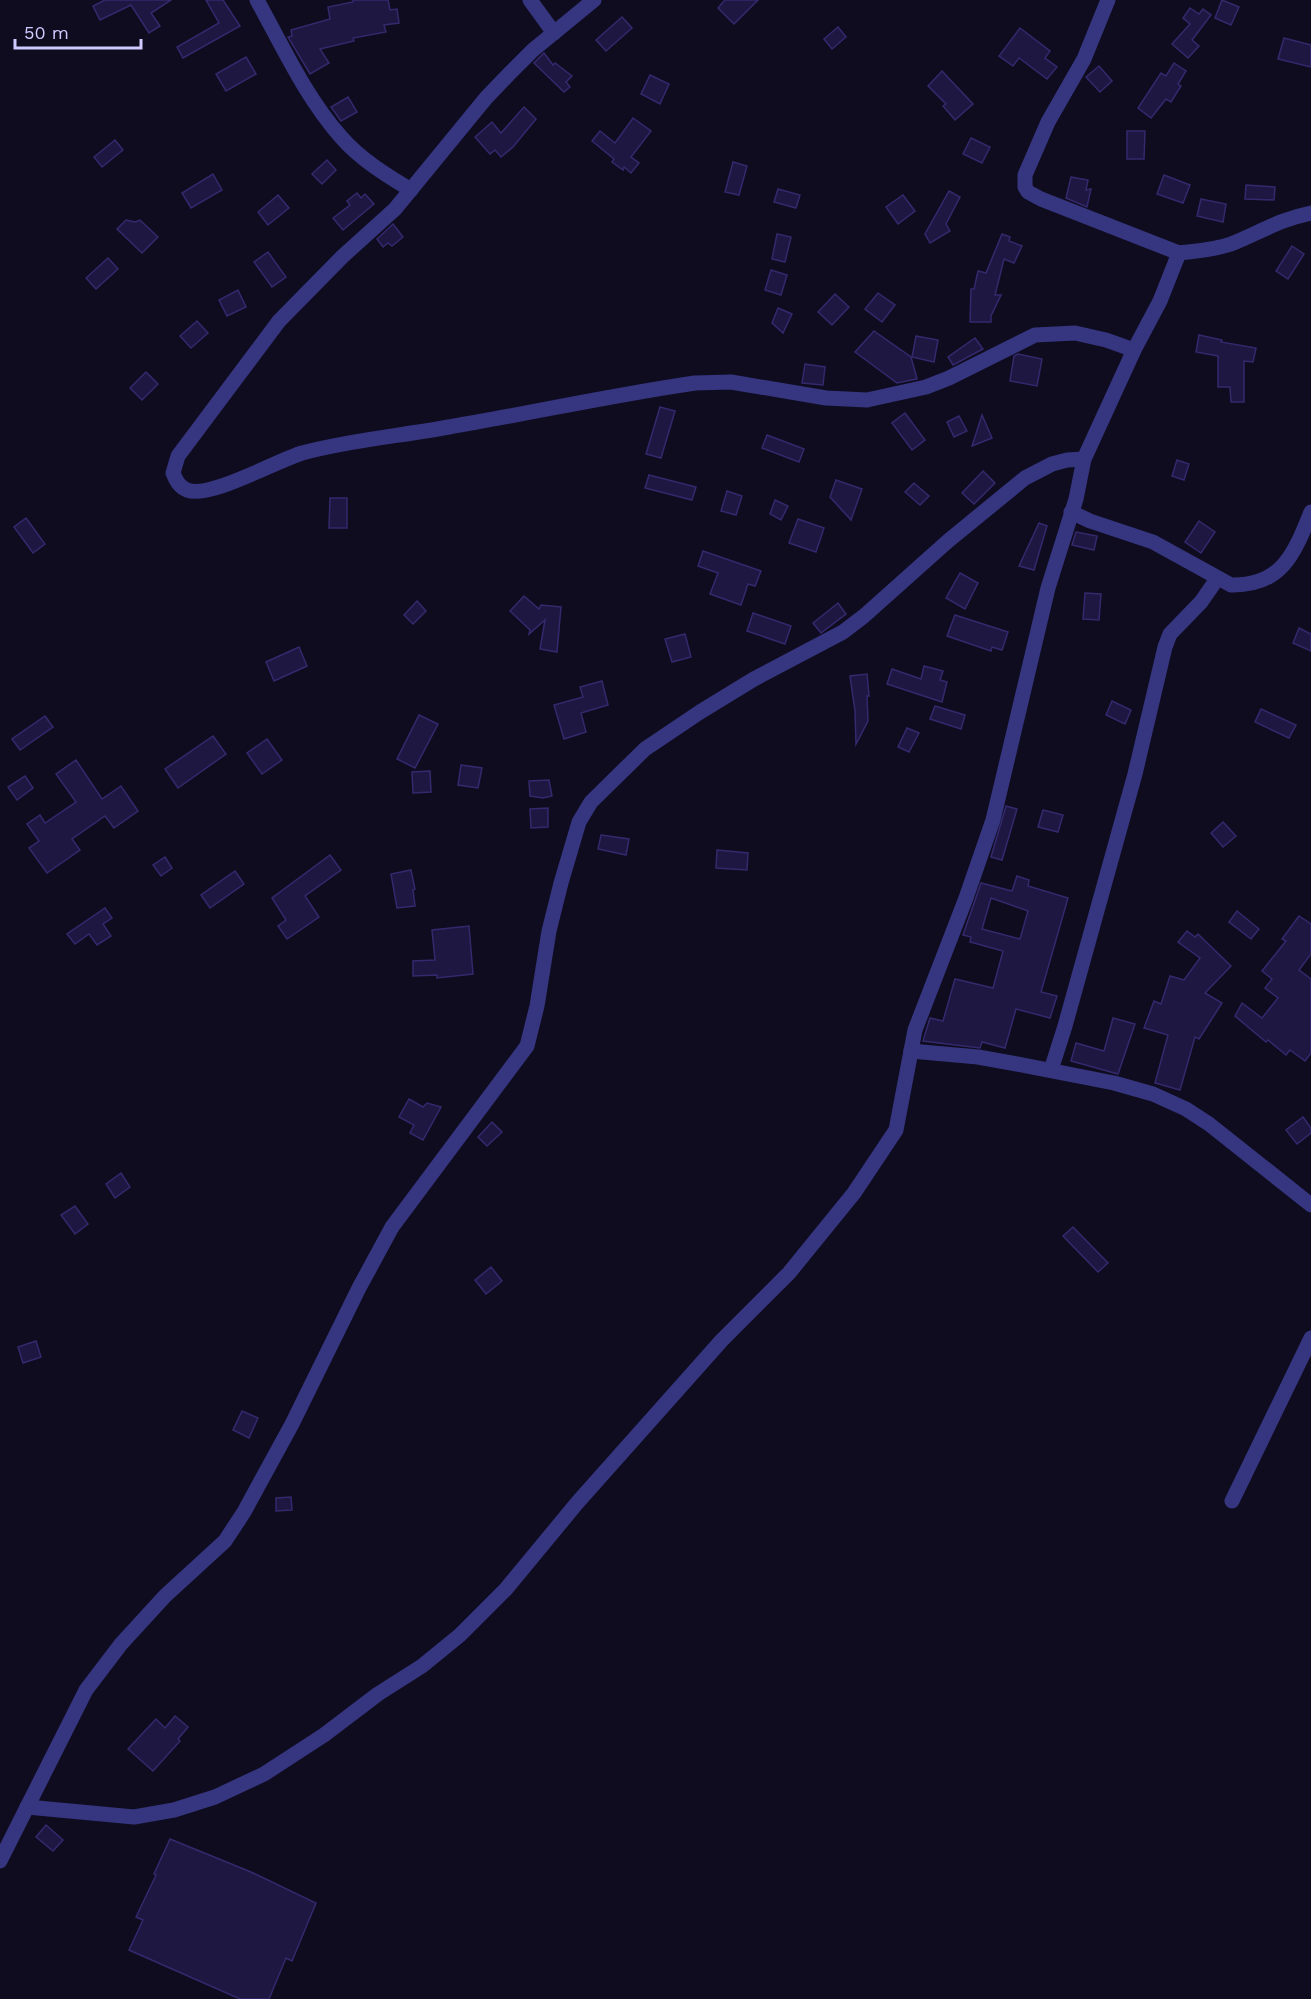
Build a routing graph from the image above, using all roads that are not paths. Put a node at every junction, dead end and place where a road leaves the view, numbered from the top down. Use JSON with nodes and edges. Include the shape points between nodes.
{"nodes":[{"id":1,"x":257,"y":0,"type":"edge"},
{"id":2,"x":530,"y":0,"type":"edge"},
{"id":3,"x":594,"y":0,"type":"edge"},
{"id":4,"x":1108,"y":0,"type":"edge"},
{"id":5,"x":554,"y":33,"type":"junction"},
{"id":6,"x":411,"y":190,"type":"junction"},
{"id":7,"x":1311,"y":213,"type":"edge"},
{"id":8,"x":1179,"y":253,"type":"junction"},
{"id":9,"x":1134,"y":350,"type":"junction"},
{"id":10,"x":1084,"y":459,"type":"junction"},
{"id":11,"x":1071,"y":512,"type":"junction"},
{"id":12,"x":1311,"y":512,"type":"edge"},
{"id":13,"x":1217,"y":579,"type":"junction"},
{"id":14,"x":911,"y":1051,"type":"junction"},
{"id":15,"x":1050,"y":1070,"type":"junction"},
{"id":16,"x":1311,"y":1205,"type":"edge"},
{"id":17,"x":1311,"y":1338,"type":"edge"},
{"id":18,"x":1232,"y":1501,"type":"dead end"},
{"id":19,"x":27,"y":1807,"type":"junction"},
{"id":20,"x":0,"y":1861,"type":"edge"}],
"edges":[{"from":1,"to":6,"type":"street","via":[[290,64],[342,138]]},
{"from":2,"to":5,"type":"street"},
{"from":3,"to":5,"type":"street"},
{"from":4,"to":8,"type":"street","via":[[1084,59],[1028,166],[1025,187],[1041,199]]},
{"from":5,"to":6,"type":"street","via":[[486,98]]},
{"from":6,"to":9,"type":"street","via":[[267,334],[178,456],[173,473],[181,487],[195,492],[217,488],[278,461],[335,445],[687,384],[731,382],[826,398],[867,400],[926,387],[1035,335],[1075,333]]},
{"from":7,"to":8,"type":"street","via":[[1279,222],[1230,244]]},
{"from":8,"to":9,"type":"street"},
{"from":9,"to":10,"type":"street"},
{"from":10,"to":11,"type":"street"},
{"from":10,"to":19,"type":"street","via":[[1052,464],[1025,478],[843,632],[754,678],[681,724],[645,749],[591,802],[579,822],[561,884],[527,1046],[392,1227],[292,1424],[225,1541],[165,1596],[86,1690]]},
{"from":11,"to":13,"type":"street","via":[[1153,542]]},
{"from":11,"to":14,"type":"street","via":[[1048,588],[993,820],[915,1030]]},
{"from":12,"to":13,"type":"street","via":[[1279,572],[1244,585]]},
{"from":13,"to":15,"type":"street","via":[[1201,602],[1179,622],[1165,647],[1136,774]]},
{"from":14,"to":15,"type":"street"},
{"from":14,"to":19,"type":"street","via":[[896,1130],[854,1193],[789,1273],[722,1340],[576,1503],[506,1589],[460,1635],[422,1666],[264,1774],[215,1797],[134,1817]]},
{"from":15,"to":16,"type":"street","via":[[1153,1094],[1186,1109]]},
{"from":17,"to":18,"type":"street"},
{"from":19,"to":20,"type":"street"}]}
